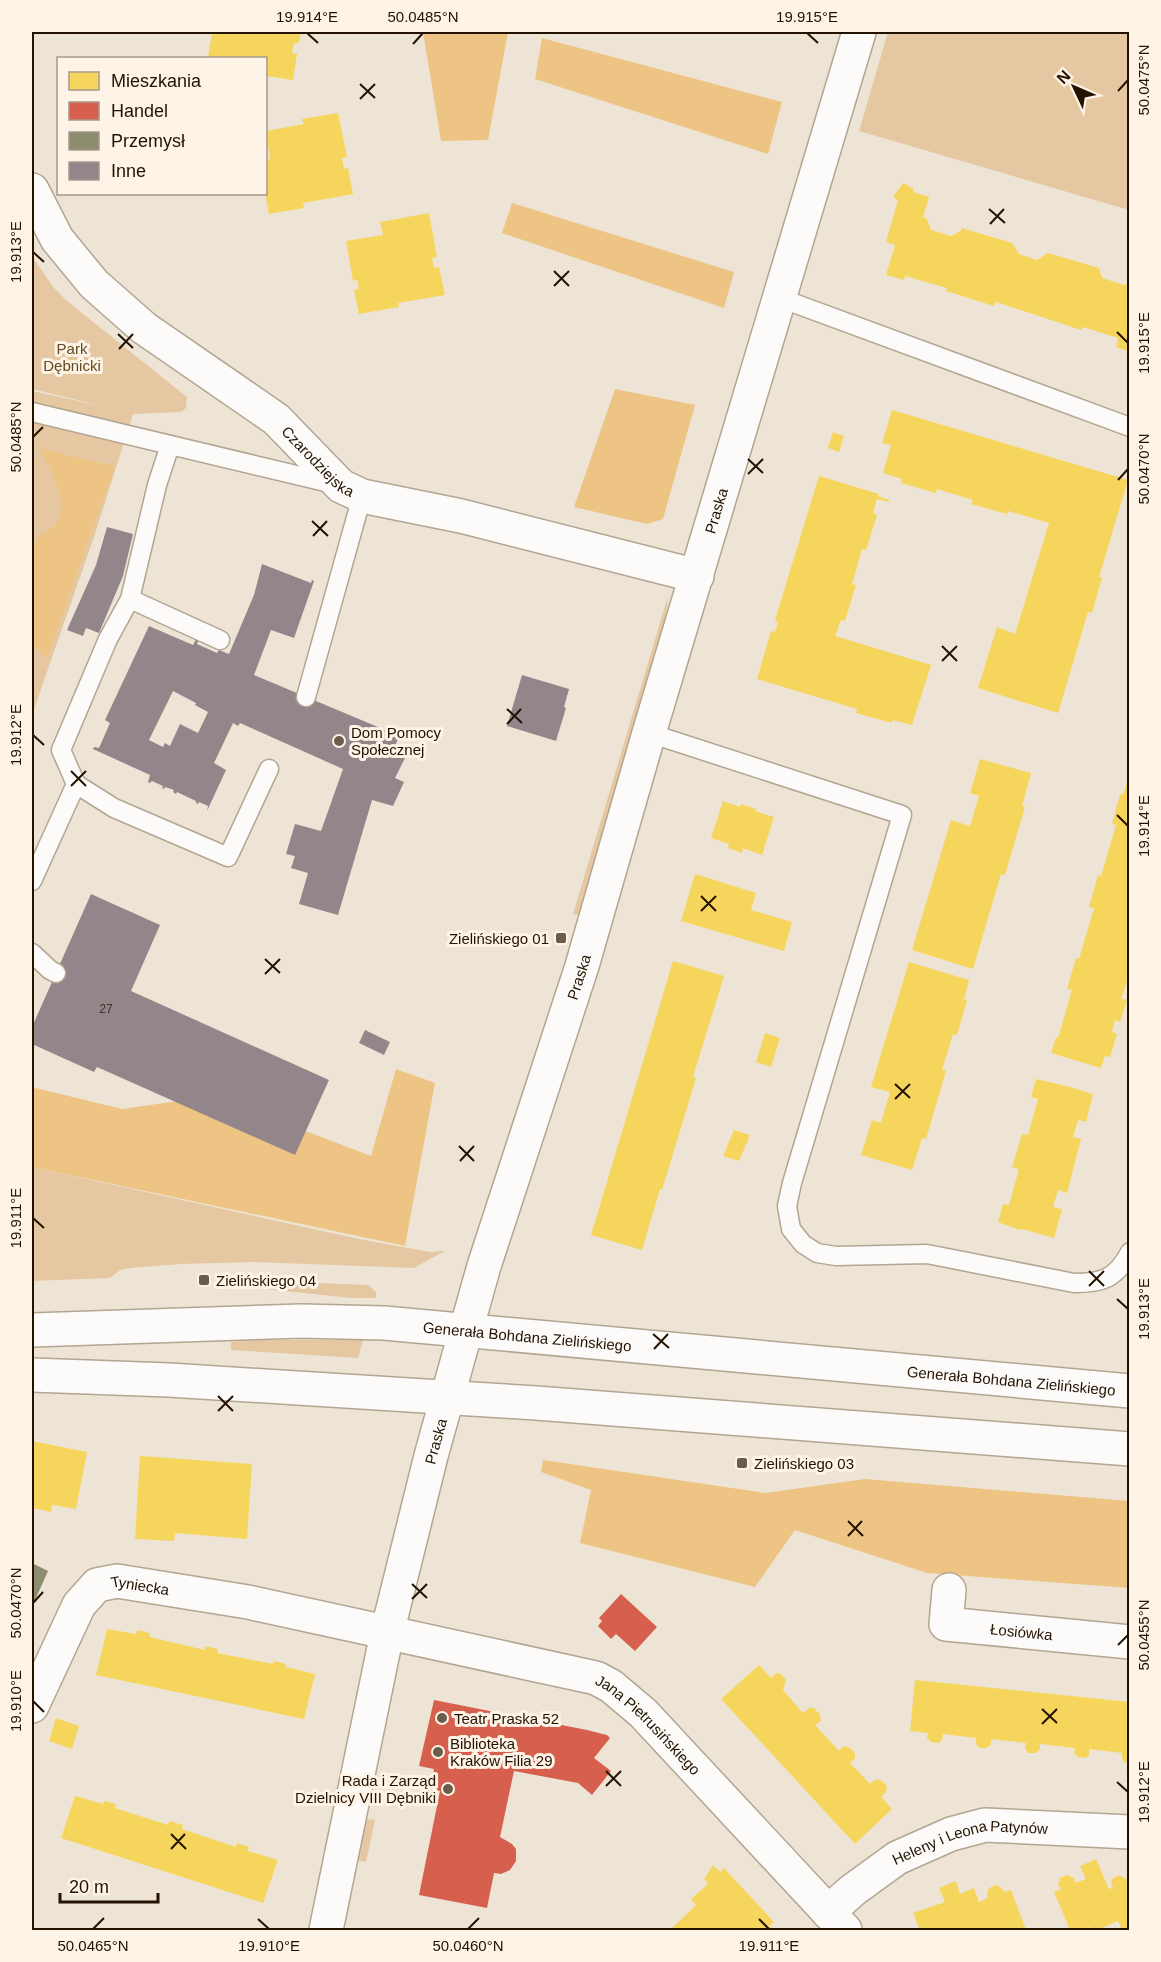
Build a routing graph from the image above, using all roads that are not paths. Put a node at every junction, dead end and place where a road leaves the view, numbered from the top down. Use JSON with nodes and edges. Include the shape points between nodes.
{"nodes":[{"id":1,"x":859,"y":32,"type":"edge"},
{"id":2,"x":32,"y":190,"type":"edge"},
{"id":3,"x":780,"y":298,"type":"junction"},
{"id":4,"x":32,"y":412,"type":"edge"},
{"id":5,"x":1130,"y":427,"type":"edge"},
{"id":6,"x":170,"y":445,"type":"junction"},
{"id":7,"x":352,"y":491,"type":"junction"},
{"id":8,"x":697,"y":576,"type":"junction"},
{"id":9,"x":130,"y":599,"type":"junction"},
{"id":10,"x":220,"y":640,"type":"dead end"},
{"id":11,"x":306,"y":697,"type":"dead end"},
{"id":12,"x":649,"y":733,"type":"junction"},
{"id":13,"x":269,"y":769,"type":"dead end"},
{"id":14,"x":76,"y":784,"type":"junction"},
{"id":15,"x":32,"y":881,"type":"edge"},
{"id":16,"x":32,"y":953,"type":"edge"},
{"id":17,"x":56,"y":973,"type":"dead end"},
{"id":18,"x":1130,"y":1252,"type":"edge"},
{"id":19,"x":32,"y":1330,"type":"edge"},
{"id":20,"x":466,"y":1330,"type":"junction"},
{"id":21,"x":32,"y":1375,"type":"edge"},
{"id":22,"x":1130,"y":1391,"type":"edge"},
{"id":23,"x":448,"y":1398,"type":"junction"},
{"id":24,"x":1130,"y":1449,"type":"edge"},
{"id":25,"x":949,"y":1590,"type":"dead end"},
{"id":26,"x":387,"y":1633,"type":"junction"},
{"id":27,"x":1130,"y":1642,"type":"edge"},
{"id":28,"x":32,"y":1706,"type":"edge"},
{"id":29,"x":1130,"y":1832,"type":"edge"},
{"id":30,"x":836,"y":1921,"type":"edge"},
{"id":31,"x":326,"y":1930,"type":"edge"}],
"edges":[{"from":1,"to":3,"type":"street","name":"Praska"},
{"from":2,"to":7,"type":"street","name":"Czarodziejska","via":[[57,239],[94,284],[144,328],[276,419]]},
{"from":3,"to":5,"type":"lane"},
{"from":3,"to":8,"type":"street","name":"Praska"},
{"from":4,"to":6,"type":"lane"},
{"from":6,"to":7,"type":"lane"},
{"from":6,"to":9,"type":"lane"},
{"from":7,"to":8,"type":"street","name":"Czarodziejska"},
{"from":7,"to":11,"type":"lane"},
{"from":8,"to":12,"type":"street","name":"Praska"},
{"from":9,"to":10,"type":"lane"},
{"from":9,"to":14,"type":"lane","via":[[108,639],[61,750]]},
{"from":12,"to":18,"type":"lane","via":[[902,815],[792,1183],[788,1206],[791,1229],[802,1244],[816,1253],[836,1256],[927,1254],[1074,1283],[1111,1277]]},
{"from":12,"to":20,"type":"street","name":"Praska","via":[[582,966]]},
{"from":13,"to":14,"type":"lane","via":[[228,857],[114,808]]},
{"from":14,"to":15,"type":"lane"},
{"from":16,"to":17,"type":"lane"},
{"from":19,"to":20,"type":"street","name":"Generała Bohdana Zielińskiego","via":[[301,1321]]},
{"from":20,"to":22,"type":"street","name":"Generała Bohdana Zielińskiego"},
{"from":20,"to":23,"type":"street","name":"Praska"},
{"from":21,"to":23,"type":"street"},
{"from":23,"to":24,"type":"street"},
{"from":23,"to":26,"type":"street","name":"Praska"},
{"from":25,"to":27,"type":"street","name":"Łosiówka","via":[[946,1624]]},
{"from":26,"to":28,"type":"street","name":"Tyniecka","via":[[248,1602],[117,1581],[97,1585],[79,1605]]},
{"from":26,"to":30,"type":"street","name":"Jana Pietrusińskiego","via":[[596,1678],[611,1686],[643,1713]]},
{"from":26,"to":31,"type":"street","name":"Praska"},
{"from":29,"to":30,"type":"street","name":"Heleny i Leona Patynów","via":[[985,1825],[951,1834],[897,1858],[853,1890]]}]}
